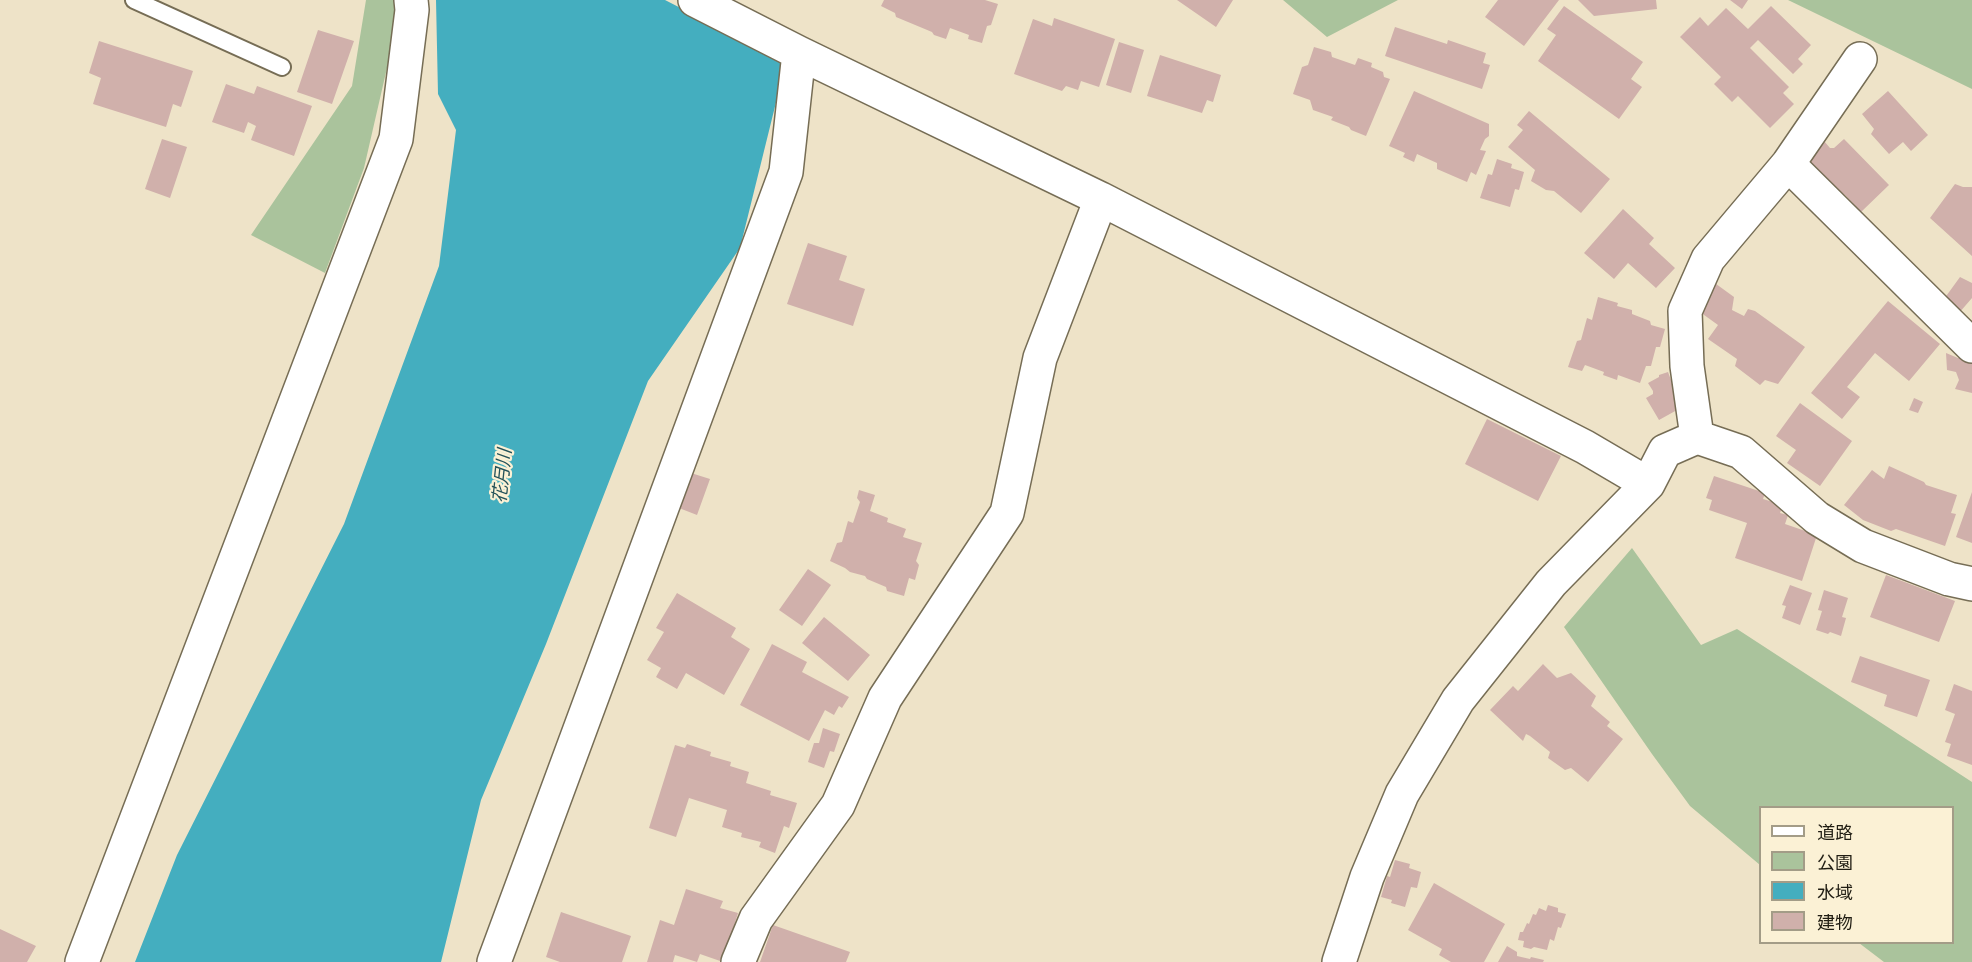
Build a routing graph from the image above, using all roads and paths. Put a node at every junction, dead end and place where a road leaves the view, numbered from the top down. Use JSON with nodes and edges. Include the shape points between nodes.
{"nodes":[{"id":1,"x":134,"y":0,"type":"edge"},
{"id":2,"x":411,"y":0,"type":"edge"},
{"id":3,"x":695,"y":0,"type":"edge"},
{"id":4,"x":799,"y":52,"type":"junction"},
{"id":5,"x":1860,"y":59,"type":"dead end"},
{"id":6,"x":282,"y":67,"type":"dead end"},
{"id":7,"x":1788,"y":164,"type":"junction"},
{"id":8,"x":1101,"y":199,"type":"junction"},
{"id":9,"x":1972,"y":346,"type":"edge"},
{"id":10,"x":1697,"y":437,"type":"junction"},
{"id":11,"x":1648,"y":484,"type":"junction"},
{"id":12,"x":1972,"y":584,"type":"edge"},
{"id":13,"x":1342,"y":961,"type":"edge"},
{"id":14,"x":82,"y":962,"type":"edge"},
{"id":15,"x":494,"y":962,"type":"edge"},
{"id":16,"x":738,"y":962,"type":"edge"}],
"edges":[{"from":1,"to":6,"type":"lane"},
{"from":2,"to":14,"type":"street","via":[[396,139]]},
{"from":3,"to":4,"type":"street"},
{"from":4,"to":8,"type":"street"},
{"from":4,"to":15,"type":"street","via":[[786,172]]},
{"from":5,"to":7,"type":"street"},
{"from":7,"to":9,"type":"street"},
{"from":7,"to":10,"type":"street","via":[[1708,259],[1684,311]]},
{"from":8,"to":11,"type":"street","via":[[1585,447]]},
{"from":8,"to":16,"type":"street","via":[[1040,358],[1007,513],[885,698],[838,805],[756,919]]},
{"from":10,"to":11,"type":"street","via":[[1665,452]]},
{"from":10,"to":12,"type":"street","via":[[1741,452],[1817,518],[1863,546]]},
{"from":11,"to":13,"type":"street","via":[[1551,583],[1458,700],[1402,794],[1367,877]]}]}
